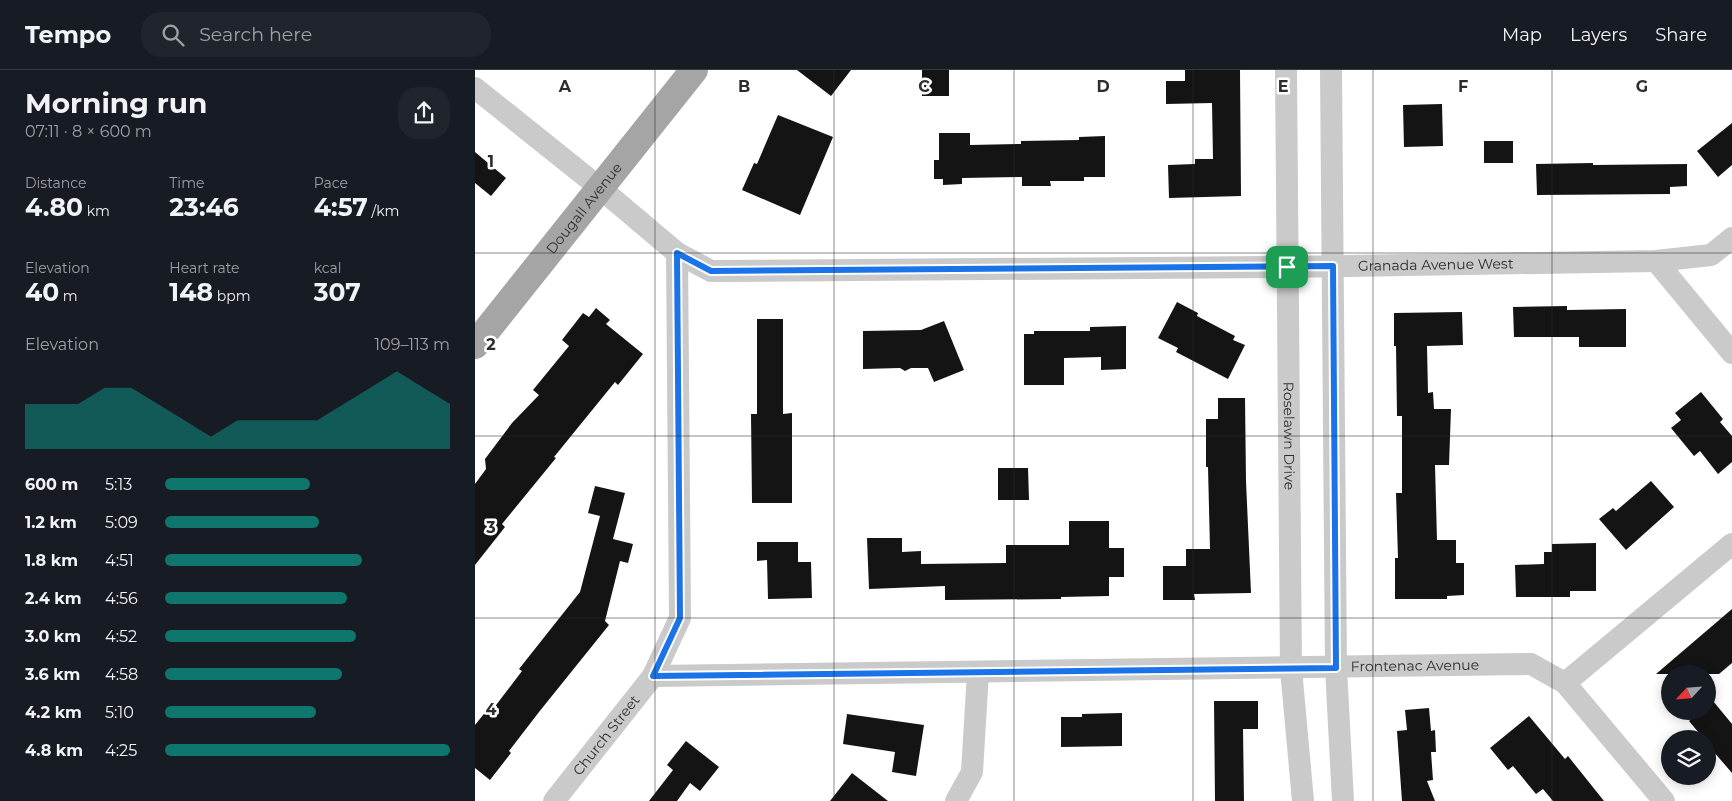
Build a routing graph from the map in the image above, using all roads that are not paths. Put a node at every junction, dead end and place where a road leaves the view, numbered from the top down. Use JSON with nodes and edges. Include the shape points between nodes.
{"nodes":[{"id":1,"x":694,"y":70,"type":"edge"},
{"id":2,"x":1286,"y":70,"type":"edge"},
{"id":3,"x":1331,"y":70,"type":"edge"},
{"id":4,"x":475,"y":88,"type":"edge"},
{"id":5,"x":600,"y":188,"type":"junction"},
{"id":6,"x":1732,"y":238,"type":"edge"},
{"id":7,"x":677,"y":253,"type":"junction"},
{"id":8,"x":1656,"y":261,"type":"junction"},
{"id":9,"x":1333,"y":266,"type":"junction"},
{"id":10,"x":1287,"y":267,"type":"junction"},
{"id":11,"x":475,"y":346,"type":"edge"},
{"id":12,"x":1732,"y":353,"type":"edge"},
{"id":13,"x":1732,"y":544,"type":"edge"},
{"id":14,"x":1336,"y":668,"type":"junction"},
{"id":15,"x":1291,"y":669,"type":"junction"},
{"id":16,"x":978,"y":672,"type":"junction"},
{"id":17,"x":653,"y":676,"type":"junction"},
{"id":18,"x":1565,"y":683,"type":"junction"},
{"id":19,"x":554,"y":801,"type":"edge"},
{"id":20,"x":956,"y":801,"type":"edge"},
{"id":21,"x":1303,"y":801,"type":"edge"},
{"id":22,"x":1343,"y":801,"type":"edge"},
{"id":23,"x":1664,"y":801,"type":"edge"}],
"edges":[{"from":1,"to":5,"type":"main road","name":"Dougall Avenue"},
{"from":2,"to":10,"type":"street","name":"Roselawn Drive"},
{"from":3,"to":9,"type":"street"},
{"from":4,"to":5,"type":"street","name":"Granada Avenue West"},
{"from":5,"to":7,"type":"street","name":"Granada Avenue West"},
{"from":5,"to":11,"type":"main road","name":"Dougall Avenue"},
{"from":6,"to":8,"type":"street","name":"Granada Avenue West","via":[[1711,255]]},
{"from":7,"to":10,"type":"street","name":"Granada Avenue West","via":[[711,271]]},
{"from":7,"to":17,"type":"street","name":"Church Street","via":[[680,618]]},
{"from":8,"to":9,"type":"street","name":"Granada Avenue West"},
{"from":8,"to":12,"type":"street"},
{"from":9,"to":10,"type":"street","name":"Granada Avenue West"},
{"from":9,"to":14,"type":"street"},
{"from":10,"to":15,"type":"street","name":"Roselawn Drive"},
{"from":13,"to":18,"type":"street"},
{"from":14,"to":15,"type":"street","name":"Frontenac Avenue"},
{"from":14,"to":18,"type":"street","name":"Frontenac Avenue","via":[[1531,664]]},
{"from":14,"to":22,"type":"street"},
{"from":15,"to":16,"type":"street","name":"Frontenac Avenue"},
{"from":15,"to":21,"type":"street","name":"Roselawn Drive"},
{"from":16,"to":17,"type":"street","name":"Frontenac Avenue"},
{"from":16,"to":20,"type":"street","via":[[973,772]]},
{"from":17,"to":19,"type":"street","name":"Church Street"},
{"from":18,"to":23,"type":"street"}]}
